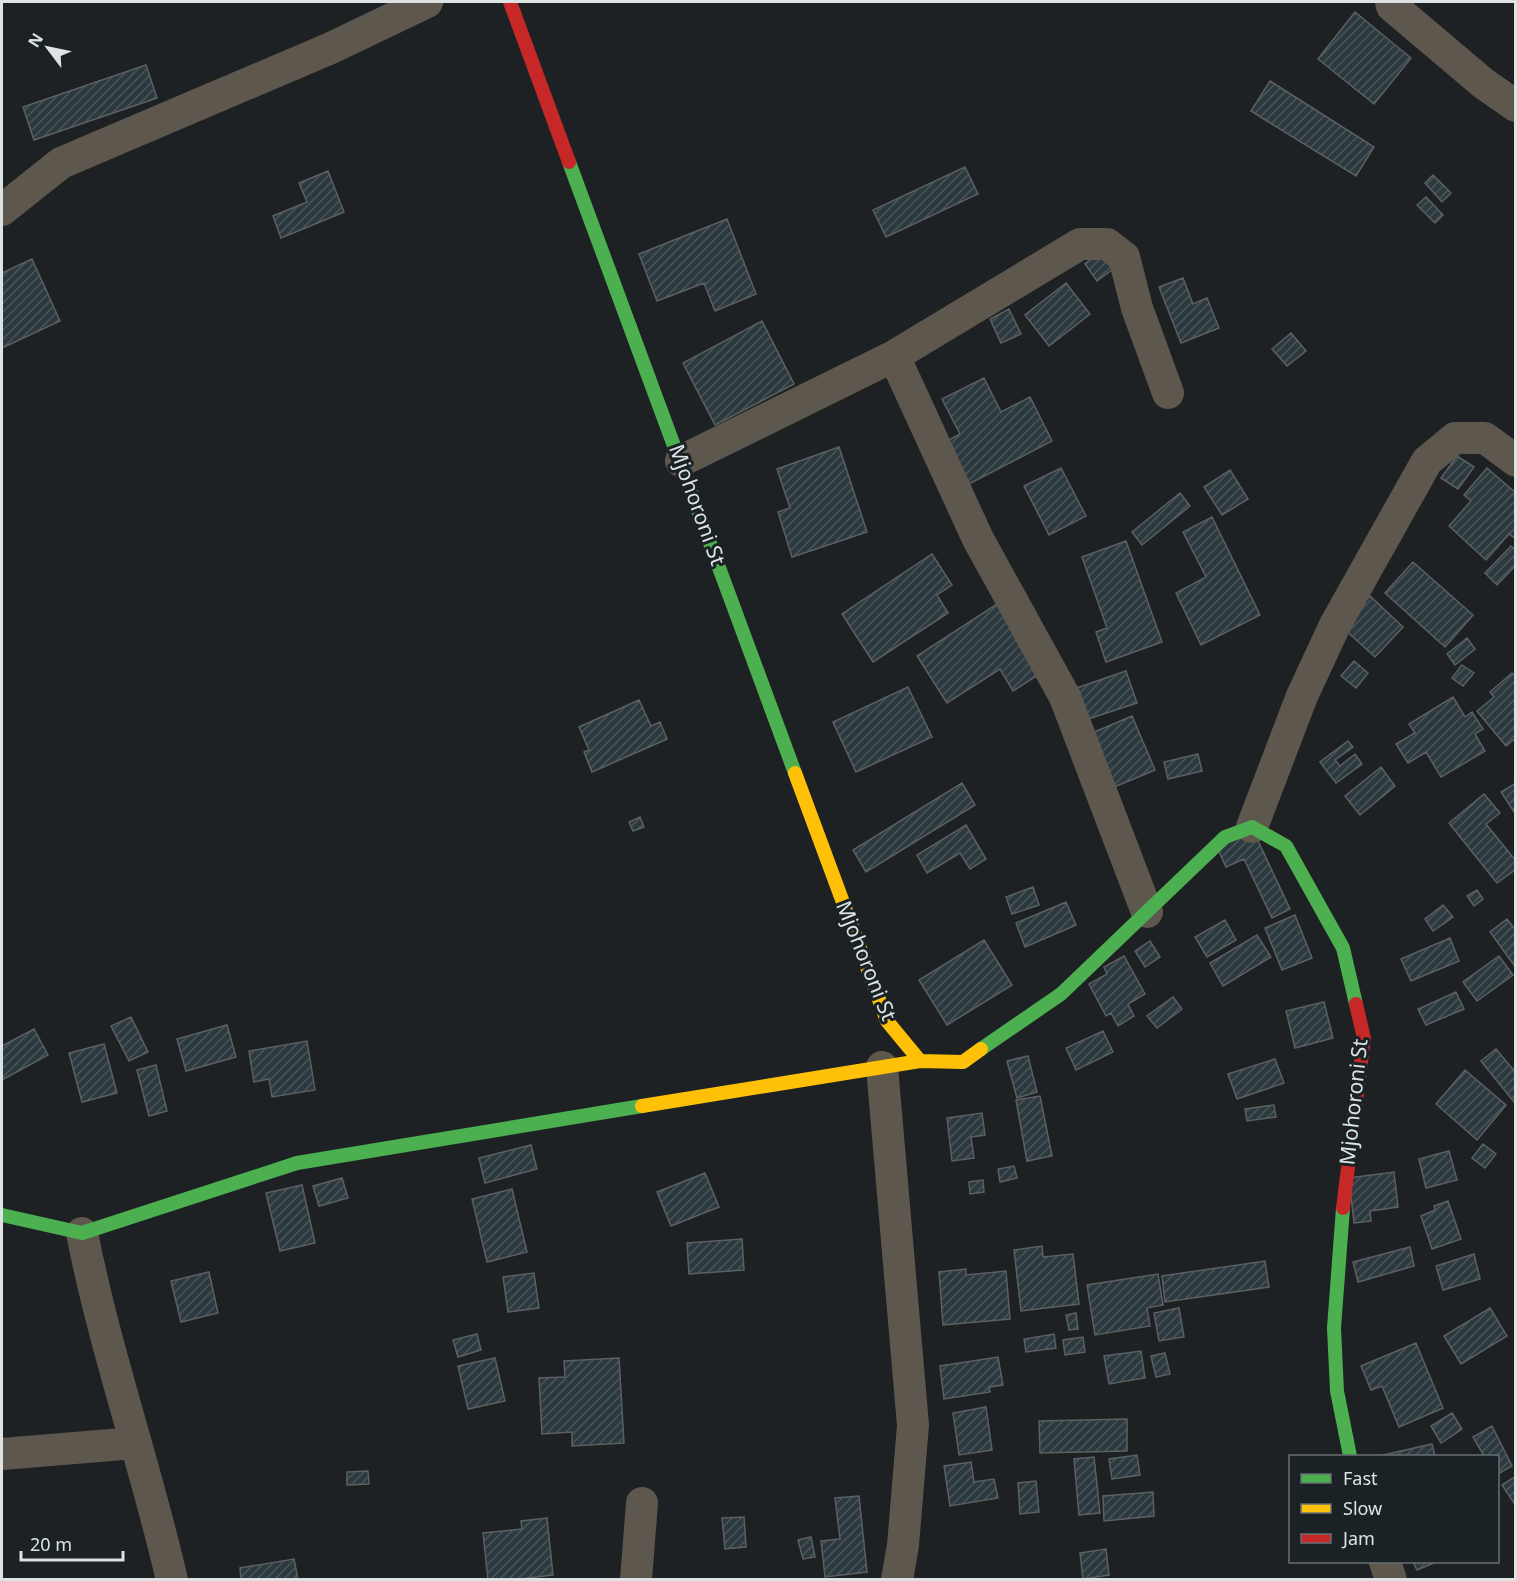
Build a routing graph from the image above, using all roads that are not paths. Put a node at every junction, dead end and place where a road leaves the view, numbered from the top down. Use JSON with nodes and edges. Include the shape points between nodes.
{"nodes":[{"id":1,"x":427,"y":2,"type":"edge"},
{"id":2,"x":510,"y":2,"type":"edge"},
{"id":3,"x":1391,"y":2,"type":"edge"},
{"id":4,"x":1515,"y":106,"type":"edge"},
{"id":5,"x":2,"y":210,"type":"edge"},
{"id":6,"x":894,"y":356,"type":"junction"},
{"id":7,"x":1168,"y":393,"type":"dead end"},
{"id":8,"x":681,"y":461,"type":"junction"},
{"id":9,"x":1515,"y":461,"type":"edge"},
{"id":10,"x":1252,"y":827,"type":"junction"},
{"id":11,"x":1147,"y":912,"type":"junction"},
{"id":12,"x":920,"y":1061,"type":"junction"},
{"id":13,"x":882,"y":1067,"type":"junction"},
{"id":14,"x":2,"y":1215,"type":"edge"},
{"id":15,"x":82,"y":1233,"type":"junction"},
{"id":16,"x":135,"y":1443,"type":"junction"},
{"id":17,"x":2,"y":1454,"type":"edge"},
{"id":18,"x":1350,"y":1455,"type":"edge"},
{"id":19,"x":642,"y":1503,"type":"dead end"},
{"id":20,"x":1385,"y":1563,"type":"edge"},
{"id":21,"x":172,"y":1580,"type":"edge"},
{"id":22,"x":636,"y":1580,"type":"edge"},
{"id":23,"x":897,"y":1580,"type":"edge"},
{"id":24,"x":1391,"y":1580,"type":"edge"}],
"edges":[{"from":1,"to":5,"type":"street","via":[[61,164]]},
{"from":2,"to":8,"type":"street","name":"Mjohoroni St"},
{"from":3,"to":4,"type":"street"},
{"from":6,"to":7,"type":"street","via":[[1080,244],[1107,244],[1124,257],[1137,308]]},
{"from":6,"to":8,"type":"street"},
{"from":6,"to":11,"type":"street","via":[[978,539],[1065,697]]},
{"from":8,"to":12,"type":"street","name":"Mjohoroni St","via":[[887,1021]]},
{"from":9,"to":10,"type":"street","via":[[1485,438],[1455,438],[1427,461],[1335,625],[1302,696]]},
{"from":10,"to":11,"type":"street","via":[[1225,837]]},
{"from":10,"to":18,"type":"street","name":"Mjohoroni St","via":[[1286,846],[1343,948],[1364,1038],[1344,1194],[1334,1328],[1337,1390]]},
{"from":11,"to":12,"type":"street","via":[[1061,994],[963,1062]]},
{"from":12,"to":13,"type":"street"},
{"from":13,"to":15,"type":"street","via":[[297,1163]]},
{"from":13,"to":23,"type":"street","via":[[913,1425]]},
{"from":14,"to":15,"type":"street"},
{"from":15,"to":16,"type":"street"},
{"from":16,"to":17,"type":"street"},
{"from":16,"to":21,"type":"street"},
{"from":19,"to":22,"type":"street"},
{"from":20,"to":24,"type":"street"}]}
